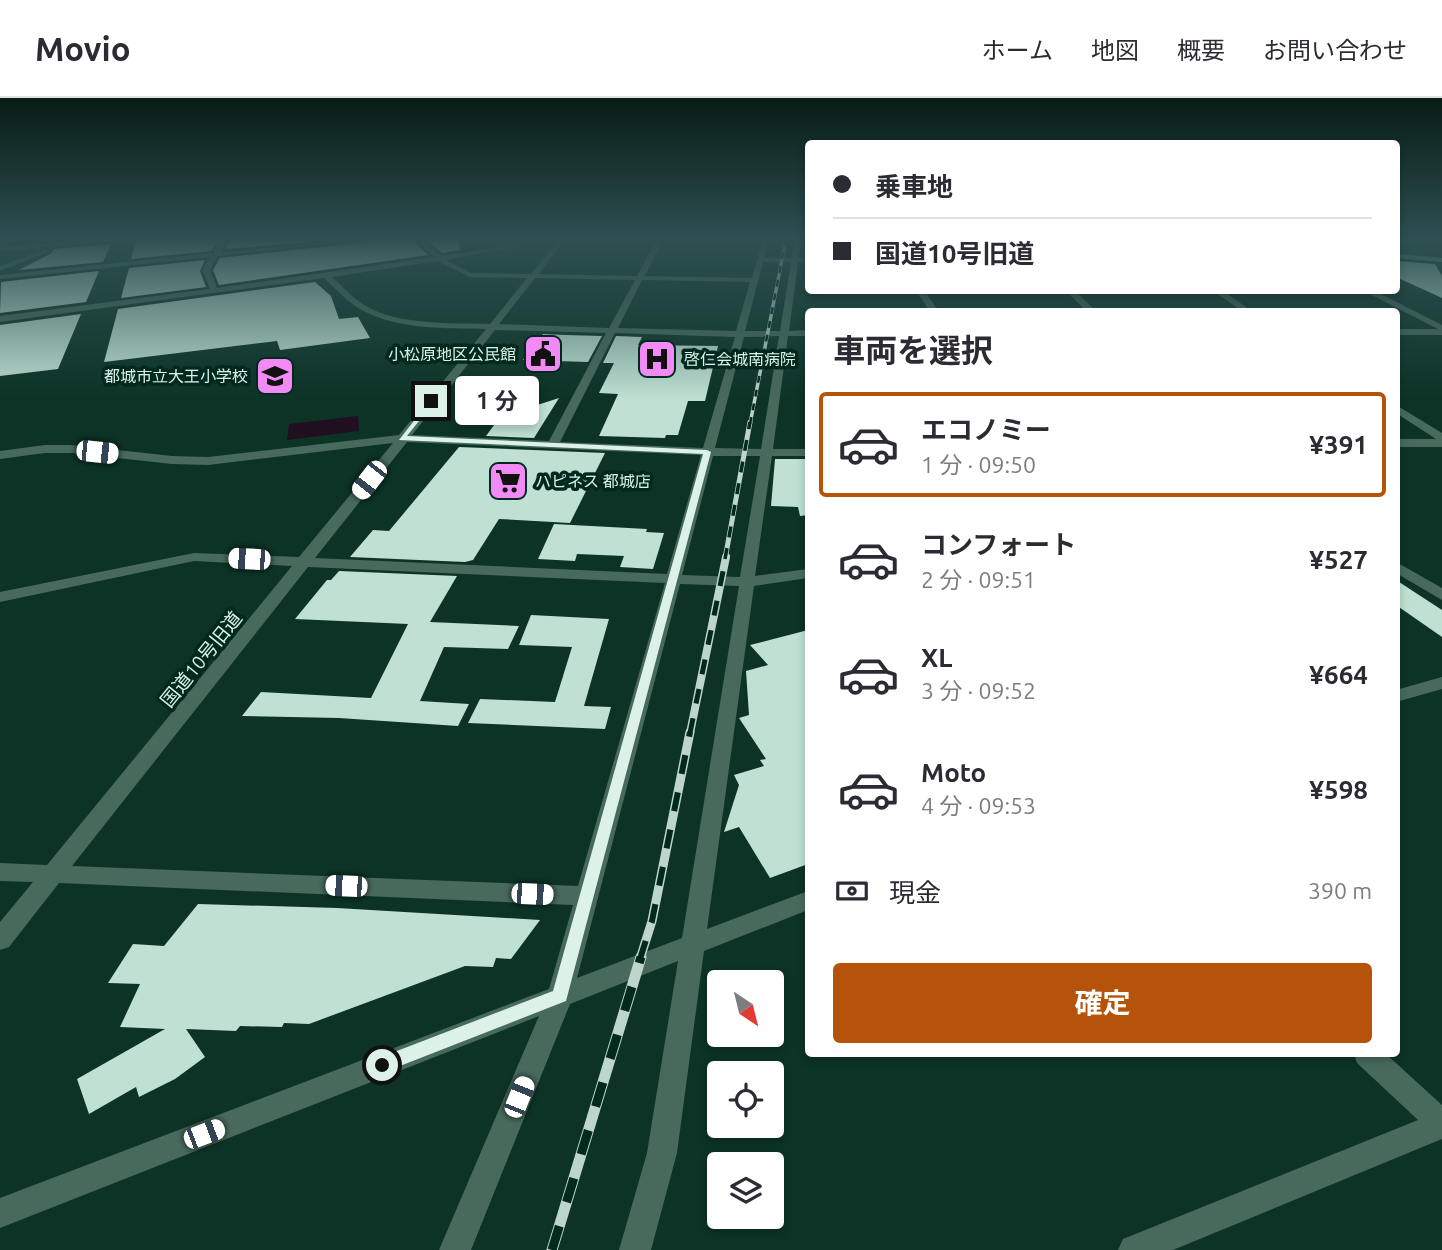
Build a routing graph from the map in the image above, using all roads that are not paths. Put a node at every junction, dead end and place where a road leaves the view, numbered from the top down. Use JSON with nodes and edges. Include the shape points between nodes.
{"nodes":[{"id":1,"x":209,"y":293,"type":"edge"},
{"id":2,"x":345,"y":293,"type":"edge"},
{"id":3,"x":519,"y":293,"type":"edge"},
{"id":4,"x":630,"y":293,"type":"edge"},
{"id":5,"x":749,"y":293,"type":"edge"},
{"id":6,"x":790,"y":293,"type":"edge"},
{"id":7,"x":1073,"y":294,"type":"edge"},
{"id":8,"x":1222,"y":294,"type":"edge"},
{"id":9,"x":1374,"y":294,"type":"edge"},
{"id":10,"x":1089,"y":308,"type":"edge"},
{"id":11,"x":1243,"y":308,"type":"edge"},
{"id":12,"x":0,"y":319,"type":"edge"},
{"id":13,"x":489,"y":327,"type":"junction"},
{"id":14,"x":1442,"y":330,"type":"edge"},
{"id":15,"x":610,"y":331,"type":"junction"},
{"id":16,"x":1400,"y":332,"type":"edge"},
{"id":17,"x":783,"y":333,"type":"junction"},
{"id":18,"x":805,"y":333,"type":"edge"},
{"id":19,"x":738,"y":334,"type":"junction"},
{"id":20,"x":1400,"y":411,"type":"edge"},
{"id":21,"x":402,"y":438,"type":"junction"},
{"id":22,"x":1442,"y":440,"type":"edge"},
{"id":23,"x":1400,"y":443,"type":"edge"},
{"id":24,"x":553,"y":444,"type":"junction"},
{"id":25,"x":707,"y":452,"type":"junction"},
{"id":26,"x":767,"y":453,"type":"junction"},
{"id":27,"x":805,"y":453,"type":"edge"},
{"id":28,"x":0,"y":455,"type":"edge"},
{"id":29,"x":304,"y":562,"type":"junction"},
{"id":30,"x":1400,"y":569,"type":"edge"},
{"id":31,"x":805,"y":574,"type":"edge"},
{"id":32,"x":674,"y":579,"type":"junction"},
{"id":33,"x":746,"y":582,"type":"junction"},
{"id":34,"x":1442,"y":595,"type":"edge"},
{"id":35,"x":0,"y":597,"type":"edge"},
{"id":36,"x":1442,"y":683,"type":"edge"},
{"id":37,"x":1400,"y":694,"type":"edge"},
{"id":38,"x":0,"y":872,"type":"edge"},
{"id":39,"x":54,"y":874,"type":"junction"},
{"id":40,"x":586,"y":896,"type":"junction"},
{"id":41,"x":805,"y":901,"type":"edge"},
{"id":42,"x":0,"y":940,"type":"edge"},
{"id":43,"x":692,"y":944,"type":"junction"},
{"id":44,"x":560,"y":996,"type":"junction"},
{"id":45,"x":1370,"y":1057,"type":"edge"},
{"id":46,"x":1442,"y":1124,"type":"edge"},
{"id":47,"x":0,"y":1213,"type":"edge"},
{"id":48,"x":444,"y":1250,"type":"edge"},
{"id":49,"x":455,"y":1250,"type":"edge"},
{"id":50,"x":635,"y":1250,"type":"edge"},
{"id":51,"x":1134,"y":1250,"type":"edge"}],
"edges":[{"from":1,"to":12,"type":"street"},
{"from":2,"to":13,"type":"street","via":[[363,309],[384,316],[432,325]]},
{"from":3,"to":13,"type":"street","name":"国道10号旧道"},
{"from":4,"to":15,"type":"street"},
{"from":5,"to":19,"type":"street"},
{"from":6,"to":17,"type":"street"},
{"from":7,"to":10,"type":"street"},
{"from":8,"to":11,"type":"street"},
{"from":9,"to":14,"type":"street"},
{"from":13,"to":15,"type":"street"},
{"from":13,"to":21,"type":"street","name":"国道10号旧道"},
{"from":14,"to":16,"type":"street"},
{"from":15,"to":19,"type":"street"},
{"from":15,"to":24,"type":"street"},
{"from":17,"to":18,"type":"street"},
{"from":17,"to":19,"type":"street"},
{"from":17,"to":26,"type":"street"},
{"from":19,"to":25,"type":"street"},
{"from":20,"to":22,"type":"street"},
{"from":21,"to":24,"type":"street"},
{"from":21,"to":28,"type":"street","via":[[208,461],[72,449]]},
{"from":21,"to":29,"type":"street","name":"国道10号旧道"},
{"from":22,"to":23,"type":"street"},
{"from":24,"to":25,"type":"street"},
{"from":25,"to":26,"type":"street"},
{"from":25,"to":32,"type":"street"},
{"from":26,"to":27,"type":"street"},
{"from":26,"to":33,"type":"street"},
{"from":29,"to":32,"type":"street"},
{"from":29,"to":35,"type":"street","via":[[194,557]]},
{"from":29,"to":39,"type":"street","name":"国道10号旧道"},
{"from":30,"to":34,"type":"street"},
{"from":31,"to":33,"type":"street"},
{"from":32,"to":33,"type":"street"},
{"from":32,"to":40,"type":"street"},
{"from":33,"to":43,"type":"street"},
{"from":36,"to":37,"type":"street"},
{"from":38,"to":39,"type":"street"},
{"from":39,"to":40,"type":"street"},
{"from":39,"to":42,"type":"street","name":"国道10号旧道"},
{"from":40,"to":44,"type":"street"},
{"from":41,"to":43,"type":"street"},
{"from":43,"to":44,"type":"street"},
{"from":43,"to":50,"type":"street","via":[[662,1153]]},
{"from":44,"to":47,"type":"street"},
{"from":44,"to":48,"type":"street"},
{"from":44,"to":49,"type":"street"},
{"from":45,"to":46,"type":"street"},
{"from":46,"to":51,"type":"street"}]}
